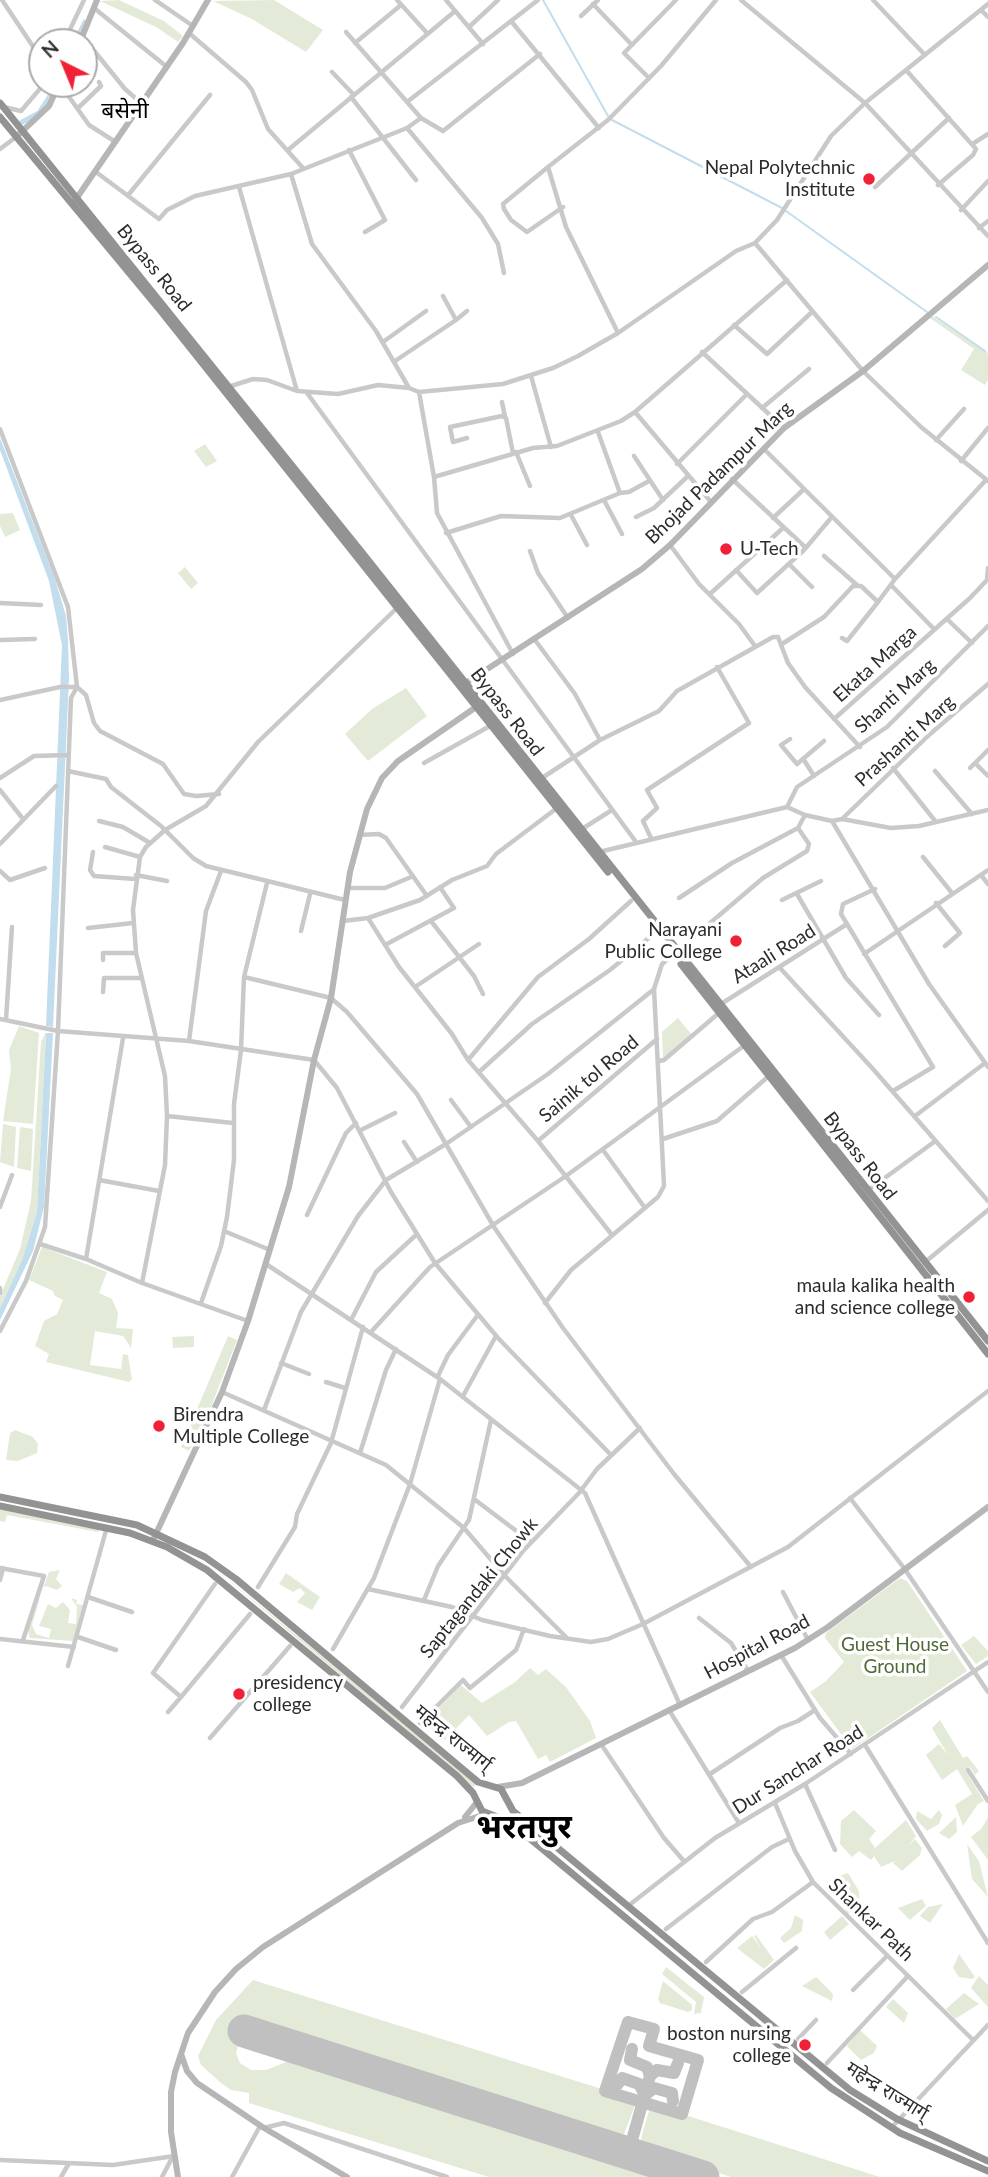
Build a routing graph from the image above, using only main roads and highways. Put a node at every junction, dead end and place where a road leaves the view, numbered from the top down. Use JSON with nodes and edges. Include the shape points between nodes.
{"nodes":[{"id":1,"x":2,"y":105,"type":"edge"},
{"id":2,"x":0,"y":117,"type":"edge"},
{"id":3,"x":19,"y":135,"type":"junction"},
{"id":4,"x":478,"y":705,"type":"junction"},
{"id":5,"x":674,"y":952,"type":"junction"},
{"id":6,"x":720,"y":1008,"type":"junction"},
{"id":7,"x":811,"y":1123,"type":"junction"},
{"id":8,"x":865,"y":1192,"type":"junction"},
{"id":9,"x":988,"y":1341,"type":"edge"},
{"id":10,"x":988,"y":1354,"type":"edge"},
{"id":11,"x":0,"y":1497,"type":"edge"},
{"id":12,"x":0,"y":1506,"type":"edge"},
{"id":13,"x":494,"y":1786,"type":"junction"},
{"id":14,"x":477,"y":1801,"type":"junction"},
{"id":15,"x":506,"y":1801,"type":"junction"},
{"id":16,"x":488,"y":1814,"type":"junction"},
{"id":17,"x":988,"y":2161,"type":"edge"},
{"id":18,"x":988,"y":2171,"type":"edge"}],
"edges":[{"from":1,"to":3,"type":"highway","name":"Bypass Road"},
{"from":2,"to":3,"type":"highway","name":"Bypass Road"},
{"from":3,"to":4,"type":"highway","name":"Bypass Road"},
{"from":4,"to":5,"type":"highway","name":"Bypass Road","via":[[581,829]]},
{"from":4,"to":5,"type":"highway","name":"Bypass Road","via":[[490,726]]},
{"from":5,"to":6,"type":"highway","name":"Bypass Road"},
{"from":6,"to":7,"type":"highway","name":"Bypass Road"},
{"from":6,"to":7,"type":"highway","name":"Bypass Road"},
{"from":7,"to":8,"type":"highway","name":"Bypass Road"},
{"from":8,"to":9,"type":"highway","name":"Bypass Road"},
{"from":8,"to":10,"type":"highway","name":"Bypass Road"},
{"from":11,"to":13,"type":"highway","name":"महेन्द्र राज्मार्ग्","via":[[112,1518],[156,1531],[205,1557],[478,1782]]},
{"from":12,"to":14,"type":"highway","name":"महेन्द्र राज्मार्ग्","via":[[11,1512],[108,1526],[197,1564],[457,1776]]},
{"from":13,"to":14,"type":"highway","via":[[481,1791]]},
{"from":13,"to":15,"type":"highway","name":"महेन्द्र राज्मार्ग्"},
{"from":14,"to":16,"type":"highway","name":"महेन्द्र राज्मार्ग्"},
{"from":15,"to":16,"type":"highway","via":[[499,1813]]},
{"from":15,"to":17,"type":"highway","name":"महेन्द्र राज्मार्ग्","via":[[822,2069],[897,2119]]},
{"from":16,"to":18,"type":"highway","name":"महेन्द्र राज्मार्ग्","via":[[505,1819],[522,1832],[850,2102],[892,2128]]}]}
